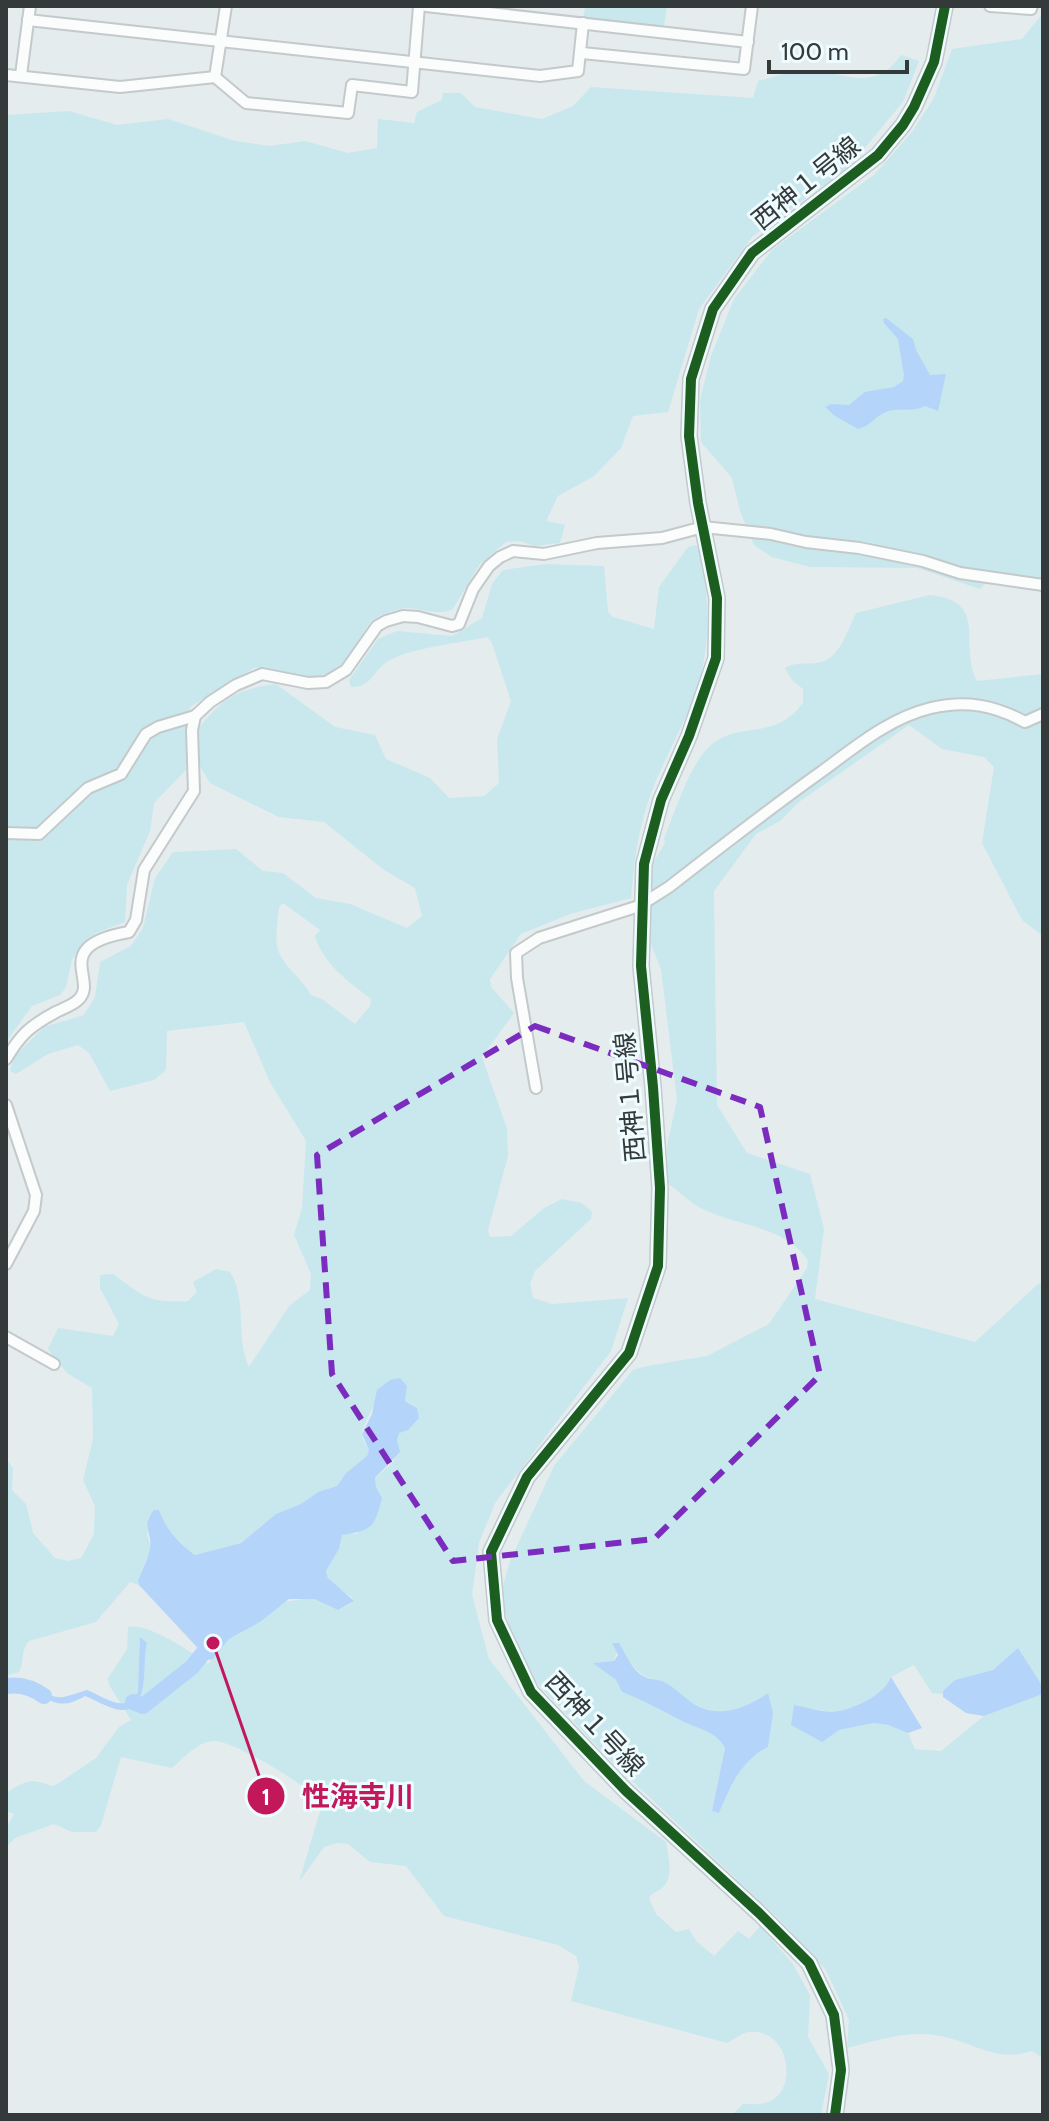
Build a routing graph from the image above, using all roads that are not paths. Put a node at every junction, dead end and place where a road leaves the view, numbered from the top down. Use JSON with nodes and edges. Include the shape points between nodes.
{"nodes":[{"id":1,"x":30,"y":6,"type":"edge"},
{"id":2,"x":226,"y":6,"type":"edge"},
{"id":3,"x":419,"y":6,"type":"edge"},
{"id":4,"x":426,"y":6,"type":"edge"},
{"id":5,"x":752,"y":6,"type":"edge"},
{"id":6,"x":945,"y":6,"type":"edge"},
{"id":7,"x":990,"y":6,"type":"edge"},
{"id":8,"x":1032,"y":6,"type":"edge"},
{"id":9,"x":28,"y":20,"type":"junction"},
{"id":10,"x":583,"y":23,"type":"junction"},
{"id":11,"x":222,"y":41,"type":"junction"},
{"id":12,"x":748,"y":42,"type":"junction"},
{"id":13,"x":582,"y":53,"type":"junction"},
{"id":14,"x":414,"y":62,"type":"junction"},
{"id":15,"x":6,"y":75,"type":"edge"},
{"id":16,"x":21,"y":75,"type":"junction"},
{"id":17,"x":215,"y":77,"type":"junction"},
{"id":18,"x":703,"y":527,"type":"junction"},
{"id":19,"x":1043,"y":585,"type":"edge"},
{"id":20,"x":1043,"y":714,"type":"edge"},
{"id":21,"x":195,"y":716,"type":"junction"},
{"id":22,"x":6,"y":833,"type":"edge"},
{"id":23,"x":643,"y":904,"type":"junction"},
{"id":24,"x":6,"y":1059,"type":"edge"},
{"id":25,"x":536,"y":1088,"type":"dead end"},
{"id":26,"x":6,"y":1105,"type":"edge"},
{"id":27,"x":6,"y":1264,"type":"edge"},
{"id":28,"x":6,"y":1337,"type":"edge"},
{"id":29,"x":54,"y":1364,"type":"dead end"},
{"id":30,"x":835,"y":2115,"type":"edge"}],
"edges":[{"from":1,"to":9,"type":"street"},
{"from":2,"to":11,"type":"street"},
{"from":3,"to":14,"type":"street"},
{"from":4,"to":10,"type":"street"},
{"from":5,"to":12,"type":"street"},
{"from":6,"to":18,"type":"street","name":"西神１号線","via":[[934,62],[903,125],[858,172],[752,253],[713,309],[691,379],[689,436]]},
{"from":7,"to":8,"type":"street"},
{"from":9,"to":11,"type":"street"},
{"from":9,"to":16,"type":"street"},
{"from":10,"to":12,"type":"street"},
{"from":10,"to":13,"type":"street"},
{"from":11,"to":14,"type":"street"},
{"from":11,"to":17,"type":"street"},
{"from":12,"to":13,"type":"street","via":[[744,69]]},
{"from":13,"to":14,"type":"street","via":[[578,71],[540,76]]},
{"from":14,"to":17,"type":"street","via":[[412,92],[352,85],[348,113],[246,103]]},
{"from":15,"to":16,"type":"street"},
{"from":16,"to":17,"type":"street","via":[[120,87]]},
{"from":18,"to":19,"type":"street","via":[[859,548],[960,573]]},
{"from":18,"to":21,"type":"street","via":[[544,554],[513,551],[489,566],[459,624],[403,616],[386,621],[340,675],[326,682],[256,675]]},
{"from":18,"to":23,"type":"street","name":"西神１号線","via":[[717,598],[716,658],[661,800],[644,864]]},
{"from":20,"to":23,"type":"street","via":[[1025,722],[1003,710],[956,704],[905,717],[854,747]]},
{"from":21,"to":22,"type":"street","via":[[146,734],[121,774],[88,788],[39,834]]},
{"from":21,"to":24,"type":"street","via":[[194,791],[144,870],[136,920],[129,932],[92,943],[81,962],[84,992],[32,1025]]},
{"from":23,"to":25,"type":"street","via":[[539,938],[516,953]]},
{"from":23,"to":30,"type":"street","name":"西神１号線","via":[[641,966],[660,1188],[658,1266],[629,1353],[527,1477],[491,1552],[497,1620],[531,1692],[626,1791],[809,1963],[834,2015],[841,2070]]},
{"from":26,"to":27,"type":"street","via":[[36,1195],[34,1211]]},
{"from":28,"to":29,"type":"street"}]}
